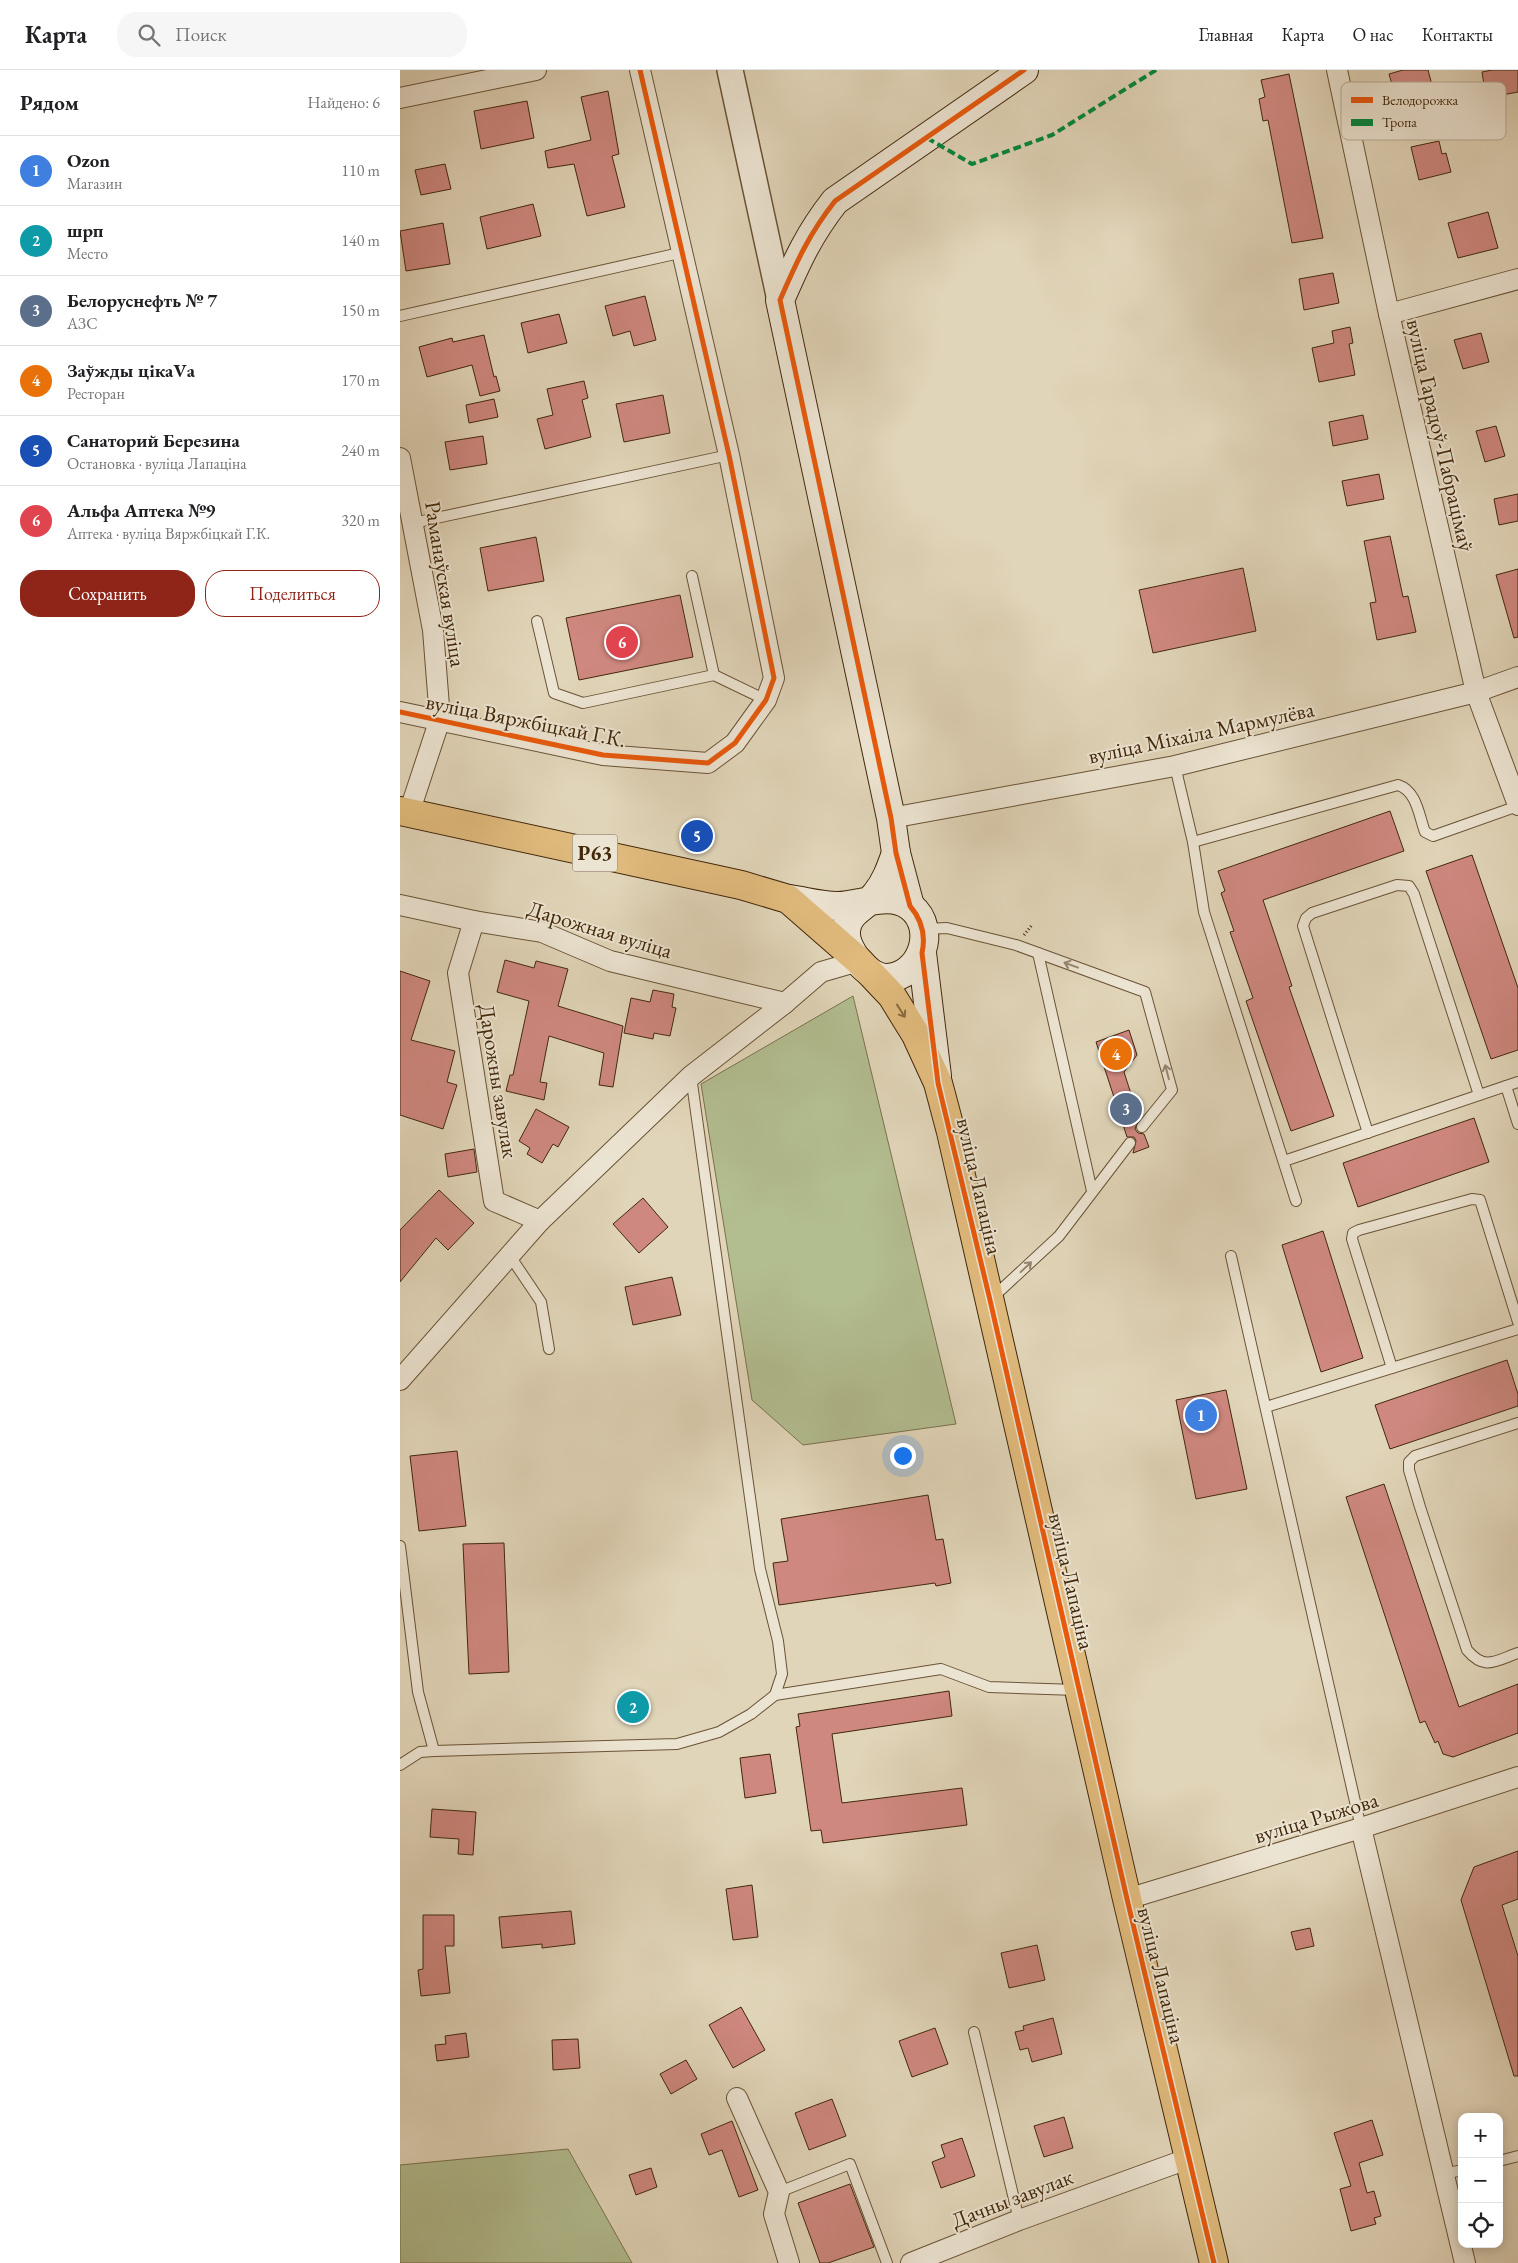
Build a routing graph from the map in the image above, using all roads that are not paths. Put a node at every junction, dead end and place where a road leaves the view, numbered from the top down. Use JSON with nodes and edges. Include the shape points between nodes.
{"nodes":[{"id":1,"x":536,"y":70,"type":"edge"},
{"id":2,"x":640,"y":70,"type":"edge"},
{"id":3,"x":730,"y":70,"type":"edge"},
{"id":4,"x":1024,"y":70,"type":"edge"},
{"id":5,"x":1337,"y":70,"type":"edge"},
{"id":6,"x":1341,"y":89,"type":"edge"},
{"id":7,"x":400,"y":98,"type":"edge"},
{"id":8,"x":1352,"y":140,"type":"edge"},
{"id":9,"x":684,"y":252,"type":"junction"},
{"id":10,"x":1518,"y":278,"type":"edge"},
{"id":11,"x":780,"y":300,"type":"junction"},
{"id":12,"x":1389,"y":314,"type":"junction"},
{"id":13,"x":400,"y":316,"type":"edge"},
{"id":14,"x":729,"y":455,"type":"junction"},
{"id":15,"x":400,"y":458,"type":"edge"},
{"id":16,"x":413,"y":523,"type":"junction"},
{"id":17,"x":692,"y":576,"type":"dead end"},
{"id":18,"x":537,"y":621,"type":"dead end"},
{"id":19,"x":714,"y":675,"type":"junction"},
{"id":20,"x":1518,"y":677,"type":"edge"},
{"id":21,"x":1476,"y":692,"type":"junction"},
{"id":22,"x":766,"y":700,"type":"junction"},
{"id":23,"x":400,"y":712,"type":"edge"},
{"id":24,"x":440,"y":719,"type":"junction"},
{"id":25,"x":1175,"y":766,"type":"junction"},
{"id":26,"x":1518,"y":805,"type":"edge"},
{"id":27,"x":404,"y":812,"type":"edge"},
{"id":28,"x":891,"y":818,"type":"junction"},
{"id":29,"x":1193,"y":842,"type":"junction"},
{"id":30,"x":896,"y":853,"type":"junction"},
{"id":31,"x":788,"y":899,"type":"junction"},
{"id":32,"x":868,"y":902,"type":"junction"},
{"id":33,"x":400,"y":905,"type":"edge"},
{"id":34,"x":474,"y":921,"type":"junction"},
{"id":35,"x":918,"y":930,"type":"junction"},
{"id":36,"x":1038,"y":953,"type":"junction"},
{"id":37,"x":859,"y":961,"type":"junction"},
{"id":38,"x":785,"y":1003,"type":"junction"},
{"id":39,"x":691,"y":1076,"type":"junction"},
{"id":40,"x":938,"y":1082,"type":"junction"},
{"id":41,"x":1518,"y":1082,"type":"edge"},
{"id":42,"x":1506,"y":1086,"type":"junction"},
{"id":43,"x":1479,"y":1095,"type":"junction"},
{"id":44,"x":1518,"y":1124,"type":"edge"},
{"id":45,"x":1142,"y":1127,"type":"dead end"},
{"id":46,"x":1368,"y":1133,"type":"junction"},
{"id":47,"x":1130,"y":1143,"type":"dead end"},
{"id":48,"x":1284,"y":1161,"type":"junction"},
{"id":49,"x":1092,"y":1191,"type":"junction"},
{"id":50,"x":1296,"y":1201,"type":"dead end"},
{"id":51,"x":540,"y":1221,"type":"junction"},
{"id":52,"x":510,"y":1256,"type":"junction"},
{"id":53,"x":1231,"y":1256,"type":"dead end"},
{"id":54,"x":990,"y":1300,"type":"junction"},
{"id":55,"x":1518,"y":1322,"type":"edge"},
{"id":56,"x":1518,"y":1329,"type":"edge"},
{"id":57,"x":548,"y":1349,"type":"dead end"},
{"id":58,"x":1392,"y":1368,"type":"junction"},
{"id":59,"x":400,"y":1380,"type":"edge"},
{"id":60,"x":1266,"y":1407,"type":"junction"},
{"id":61,"x":1518,"y":1423,"type":"edge"},
{"id":62,"x":400,"y":1546,"type":"edge"},
{"id":63,"x":1518,"y":1653,"type":"edge"},
{"id":64,"x":1080,"y":1690,"type":"junction"},
{"id":65,"x":775,"y":1695,"type":"junction"},
{"id":66,"x":434,"y":1751,"type":"junction"},
{"id":67,"x":400,"y":1765,"type":"edge"},
{"id":68,"x":1518,"y":1777,"type":"edge"},
{"id":69,"x":1361,"y":1828,"type":"junction"},
{"id":70,"x":1127,"y":1899,"type":"junction"},
{"id":71,"x":974,"y":2032,"type":"dead end"},
{"id":72,"x":737,"y":2098,"type":"dead end"},
{"id":73,"x":1518,"y":2156,"type":"edge"},
{"id":74,"x":1190,"y":2158,"type":"junction"},
{"id":75,"x":1503,"y":2160,"type":"edge"},
{"id":76,"x":1453,"y":2172,"type":"edge"},
{"id":77,"x":779,"y":2192,"type":"junction"},
{"id":78,"x":1019,"y":2220,"type":"junction"},
{"id":79,"x":788,"y":2263,"type":"edge"},
{"id":80,"x":887,"y":2263,"type":"edge"},
{"id":81,"x":911,"y":2263,"type":"edge"},
{"id":82,"x":1214,"y":2263,"type":"edge"},
{"id":83,"x":1465,"y":2263,"type":"edge"}],
"edges":[{"from":1,"to":7,"type":"street"},
{"from":2,"to":9,"type":"street","name":"вуліца Вяржбіцкай Г.К."},
{"from":3,"to":11,"type":"street"},
{"from":4,"to":11,"type":"main road","via":[[835,201],[815,226]]},
{"from":5,"to":6,"type":"street","name":"вуліца Гарадоў-Пабрацімаў"},
{"from":8,"to":12,"type":"street","name":"вуліца Гарадоў-Пабрацімаў"},
{"from":9,"to":13,"type":"lane"},
{"from":9,"to":14,"type":"street","name":"вуліца Вяржбіцкай Г.К."},
{"from":10,"to":12,"type":"street"},
{"from":11,"to":28,"type":"main road"},
{"from":12,"to":21,"type":"street","name":"вуліца Гарадоў-Пабрацімаў"},
{"from":14,"to":16,"type":"lane"},
{"from":14,"to":22,"type":"street","name":"вуліца Вяржбіцкай Г.К.","via":[[774,678]]},
{"from":15,"to":16,"type":"street","name":"Раманаўская вуліца"},
{"from":16,"to":24,"type":"street","name":"Раманаўская вуліца","via":[[433,630]]},
{"from":17,"to":19,"type":"lane"},
{"from":18,"to":19,"type":"lane","via":[[554,693],[583,703]]},
{"from":19,"to":22,"type":"lane"},
{"from":20,"to":21,"type":"street","name":"вуліца Міхаіла Мармулёва"},
{"from":21,"to":25,"type":"street","name":"вуліца Міхаіла Мармулёва"},
{"from":21,"to":26,"type":"street","name":"вуліца Гарадоў-Пабрацімаў"},
{"from":22,"to":24,"type":"street","name":"вуліца Вяржбіцкай Г.К.","via":[[735,743],[708,763],[603,755]]},
{"from":23,"to":24,"type":"street","name":"вуліца Вяржбіцкай Г.К."},
{"from":24,"to":27,"type":"street"},
{"from":25,"to":28,"type":"street","name":"вуліца Міхаіла Мармулёва"},
{"from":25,"to":29,"type":"lane"},
{"from":26,"to":29,"type":"lane","via":[[1433,836],[1424,832],[1412,793],[1398,785]]},
{"from":27,"to":31,"type":"main road","name":"вуліца Лапаціна","number":"Р63","via":[[741,885]]},
{"from":28,"to":30,"type":"main road"},
{"from":29,"to":48,"type":"lane","via":[[1204,912]]},
{"from":30,"to":32,"type":"main road","via":[[883,884]]},
{"from":30,"to":35,"type":"main road"},
{"from":31,"to":32,"type":"main road","name":"вуліца Лапаціна","number":"Р63","via":[[835,906]]},
{"from":31,"to":37,"type":"main road","name":"вуліца Лапаціна","number":"Р63"},
{"from":32,"to":35,"type":"main road","name":"вуліца Лапаціна","number":"Р63","via":[[888,899]]},
{"from":32,"to":37,"type":"main road","name":"вуліца Лапаціна","number":"Р63","via":[[852,916],[845,932],[847,944]]},
{"from":33,"to":34,"type":"street","name":"Дарожная вуліца"},
{"from":34,"to":38,"type":"street","name":"Дарожная вуліца","via":[[542,932],[610,961]]},
{"from":34,"to":51,"type":"street","name":"Дарожны завулак","via":[[458,973],[494,1201]]},
{"from":35,"to":36,"type":"lane","via":[[948,928]]},
{"from":35,"to":37,"type":"main road","name":"вуліца Лапаціна","number":"Р63","via":[[910,969],[891,978],[881,978],[874,976]]},
{"from":35,"to":40,"type":"main road","name":"вуліца Лапаціна","number":"Р63"},
{"from":45,"to":36,"type":"lane","one_way":true,"via":[[1172,1090],[1145,992]]},
{"from":36,"to":49,"type":"lane"},
{"from":37,"to":38,"type":"street","via":[[821,972]]},
{"from":37,"to":40,"type":"main road","name":"вуліца Лапаціна","number":"Р63","one_way":true,"via":[[892,996],[916,1035]]},
{"from":38,"to":39,"type":"street"},
{"from":39,"to":51,"type":"street"},
{"from":39,"to":65,"type":"lane","via":[[760,1569],[778,1641],[782,1674]]},
{"from":40,"to":54,"type":"main road","name":"вуліца Лапаціна","number":"Р63"},
{"from":41,"to":42,"type":"lane"},
{"from":42,"to":43,"type":"lane"},
{"from":42,"to":44,"type":"lane"},
{"from":43,"to":46,"type":"lane"},
{"from":43,"to":46,"type":"lane","via":[[1409,886],[1397,885],[1312,913],[1303,926]]},
{"from":46,"to":48,"type":"lane"},
{"from":47,"to":49,"type":"lane"},
{"from":48,"to":50,"type":"lane"},
{"from":54,"to":49,"type":"lane","one_way":true,"via":[[1059,1236]]},
{"from":51,"to":52,"type":"street"},
{"from":52,"to":57,"type":"lane","via":[[541,1302]]},
{"from":52,"to":59,"type":"street"},
{"from":53,"to":60,"type":"lane"},
{"from":54,"to":64,"type":"main road","name":"вуліца Лапаціна","number":"Р63"},
{"from":55,"to":58,"type":"lane","via":[[1480,1200],[1472,1199],[1359,1230],[1353,1233],[1352,1239]]},
{"from":56,"to":58,"type":"lane"},
{"from":58,"to":60,"type":"lane"},
{"from":60,"to":69,"type":"lane"},
{"from":61,"to":63,"type":"lane","via":[[1415,1456],[1409,1462],[1420,1507],[1467,1650],[1476,1660],[1488,1664]]},
{"from":62,"to":66,"type":"lane","via":[[418,1692]]},
{"from":64,"to":65,"type":"lane","via":[[989,1687],[941,1669]]},
{"from":64,"to":70,"type":"main road","name":"вуліца Лапаціна","number":"Р63"},
{"from":65,"to":66,"type":"lane","via":[[751,1714],[718,1732],[677,1744]]},
{"from":66,"to":67,"type":"lane","via":[[420,1752]]},
{"from":68,"to":69,"type":"street","name":"вуліца Рыжова"},
{"from":69,"to":70,"type":"street","name":"вуліца Рыжова"},
{"from":69,"to":76,"type":"street"},
{"from":70,"to":74,"type":"main road","name":"вуліца Лапаціна","number":"Р63"},
{"from":71,"to":78,"type":"lane"},
{"from":72,"to":77,"type":"street"},
{"from":73,"to":75,"type":"lane"},
{"from":74,"to":78,"type":"street","name":"Дачны завулак"},
{"from":74,"to":82,"type":"main road","name":"вуліца Лапаціна","number":"Р63"},
{"from":76,"to":83,"type":"street"},
{"from":77,"to":79,"type":"street","via":[[774,2214]]},
{"from":77,"to":80,"type":"lane","via":[[850,2164]]},
{"from":78,"to":81,"type":"street","name":"Дачны завулак"}]}
